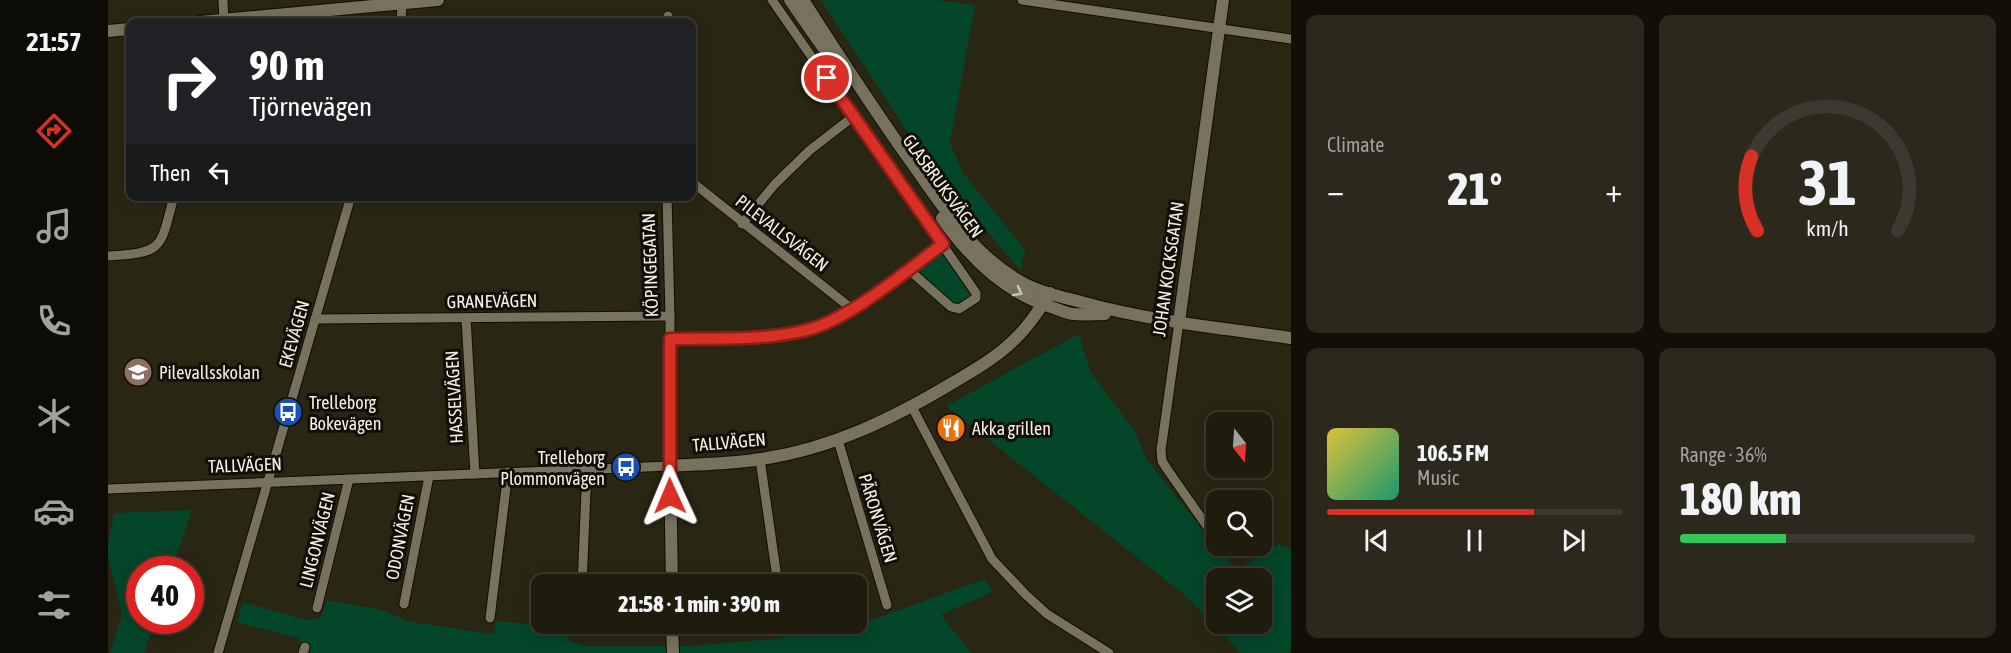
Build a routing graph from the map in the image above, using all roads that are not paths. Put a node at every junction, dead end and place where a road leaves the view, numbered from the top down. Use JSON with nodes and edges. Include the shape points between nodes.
{"nodes":[{"id":1,"x":223,"y":0,"type":"edge"},
{"id":2,"x":438,"y":0,"type":"edge"},
{"id":3,"x":772,"y":0,"type":"edge"},
{"id":4,"x":790,"y":0,"type":"edge"},
{"id":5,"x":803,"y":0,"type":"edge"},
{"id":6,"x":1022,"y":0,"type":"edge"},
{"id":7,"x":1223,"y":0,"type":"edge"},
{"id":8,"x":1044,"y":2,"type":"edge"},
{"id":9,"x":402,"y":3,"type":"junction"},
{"id":10,"x":224,"y":18,"type":"edge"},
{"id":11,"x":254,"y":18,"type":"edge"},
{"id":12,"x":401,"y":18,"type":"edge"},
{"id":13,"x":1219,"y":28,"type":"junction"},
{"id":14,"x":126,"y":29,"type":"edge"},
{"id":15,"x":108,"y":31,"type":"edge"},
{"id":16,"x":1291,"y":39,"type":"edge"},
{"id":17,"x":854,"y":116,"type":"junction"},
{"id":18,"x":696,"y":185,"type":"edge"},
{"id":19,"x":173,"y":201,"type":"edge"},
{"id":20,"x":350,"y":201,"type":"edge"},
{"id":21,"x":666,"y":201,"type":"edge"},
{"id":22,"x":742,"y":224,"type":"junction"},
{"id":23,"x":943,"y":244,"type":"junction"},
{"id":24,"x":108,"y":256,"type":"edge"},
{"id":25,"x":908,"y":269,"type":"junction"},
{"id":26,"x":1046,"y":299,"type":"junction"},
{"id":27,"x":852,"y":309,"type":"junction"},
{"id":28,"x":670,"y":316,"type":"junction"},
{"id":29,"x":466,"y":318,"type":"junction"},
{"id":30,"x":315,"y":319,"type":"junction"},
{"id":31,"x":1179,"y":322,"type":"junction"},
{"id":32,"x":1291,"y":338,"type":"edge"},
{"id":33,"x":670,"y":339,"type":"junction"},
{"id":34,"x":912,"y":407,"type":"junction"},
{"id":35,"x":838,"y":440,"type":"junction"},
{"id":36,"x":760,"y":459,"type":"junction"},
{"id":37,"x":670,"y":466,"type":"junction"},
{"id":38,"x":587,"y":468,"type":"junction"},
{"id":39,"x":508,"y":472,"type":"junction"},
{"id":40,"x":475,"y":474,"type":"junction"},
{"id":41,"x":429,"y":476,"type":"junction"},
{"id":42,"x":349,"y":479,"type":"junction"},
{"id":43,"x":268,"y":482,"type":"junction"},
{"id":44,"x":108,"y":489,"type":"edge"},
{"id":45,"x":1206,"y":525,"type":"edge"},
{"id":46,"x":582,"y":574,"type":"edge"},
{"id":47,"x":672,"y":574,"type":"edge"},
{"id":48,"x":776,"y":574,"type":"edge"},
{"id":49,"x":404,"y":604,"type":"dead end"},
{"id":50,"x":887,"y":605,"type":"dead end"},
{"id":51,"x":317,"y":608,"type":"dead end"},
{"id":52,"x":490,"y":618,"type":"dead end"},
{"id":53,"x":672,"y":634,"type":"edge"},
{"id":54,"x":218,"y":653,"type":"edge"},
{"id":55,"x":673,"y":653,"type":"edge"},
{"id":56,"x":1109,"y":653,"type":"edge"}],
"edges":[{"from":1,"to":10,"type":"street"},
{"from":2,"to":9,"type":"main road"},
{"from":3,"to":17,"type":"street"},
{"from":4,"to":26,"type":"main road","name":"GLASBRUKSVÄGEN","one_way":true,"via":[[956,239],[1006,285]]},
{"from":5,"to":26,"type":"main road","name":"GLASBRUKSVÄGEN","via":[[873,110],[948,214],[993,263]]},
{"from":6,"to":8,"type":"street"},
{"from":7,"to":13,"type":"main road","name":"JOHAN KOCKSGATAN"},
{"from":8,"to":13,"type":"street"},
{"from":9,"to":11,"type":"main road"},
{"from":9,"to":12,"type":"street"},
{"from":13,"to":16,"type":"street"},
{"from":13,"to":31,"type":"main road","name":"JOHAN KOCKSGATAN"},
{"from":14,"to":15,"type":"main road"},
{"from":17,"to":22,"type":"street","via":[[810,150]]},
{"from":17,"to":23,"type":"street"},
{"from":18,"to":22,"type":"street","name":"PILEVALLSVÄGEN"},
{"from":19,"to":24,"type":"street","via":[[164,234],[154,249],[138,255]]},
{"from":20,"to":30,"type":"street","name":"EKEVÄGEN"},
{"from":21,"to":28,"type":"street","name":"KÖPINGEGATAN"},
{"from":22,"to":27,"type":"street","name":"PILEVALLSVÄGEN"},
{"from":23,"to":25,"type":"street"},
{"from":23,"to":25,"type":"street","via":[[976,298],[959,309],[951,307]]},
{"from":25,"to":27,"type":"street"},
{"from":26,"to":31,"type":"main road","name":"GLASBRUKSVÄGEN","via":[[1071,314],[1121,314]]},
{"from":26,"to":34,"type":"main road","name":"TALLVÄGEN","via":[[1013,341],[979,367]]},
{"from":27,"to":33,"type":"street","via":[[823,325],[786,334]]},
{"from":28,"to":29,"type":"street","name":"GRANEVÄGEN"},
{"from":28,"to":33,"type":"street","name":"KÖPINGEGATAN"},
{"from":29,"to":30,"type":"street","name":"GRANEVÄGEN"},
{"from":29,"to":40,"type":"street","name":"HASSELVÄGEN"},
{"from":30,"to":43,"type":"street","name":"EKEVÄGEN"},
{"from":31,"to":32,"type":"main road","name":"GLASBRUKSVÄGEN"},
{"from":31,"to":45,"type":"street","name":"JOHAN KOCKSGATAN","via":[[1162,461]]},
{"from":33,"to":37,"type":"street","name":"KÖPINGEGATAN"},
{"from":34,"to":35,"type":"main road","name":"TALLVÄGEN"},
{"from":34,"to":56,"type":"street","via":[[992,559],[1047,614]]},
{"from":35,"to":36,"type":"main road","name":"TALLVÄGEN"},
{"from":35,"to":50,"type":"street","name":"PÄRONVÄGEN"},
{"from":36,"to":37,"type":"main road","name":"TALLVÄGEN"},
{"from":36,"to":48,"type":"street"},
{"from":37,"to":38,"type":"street","name":"TALLVÄGEN"},
{"from":37,"to":47,"type":"main road","name":"KÖPINGEGATAN"},
{"from":38,"to":39,"type":"street","name":"TALLVÄGEN"},
{"from":38,"to":46,"type":"street"},
{"from":39,"to":40,"type":"street","name":"TALLVÄGEN"},
{"from":39,"to":52,"type":"street"},
{"from":40,"to":41,"type":"street","name":"TALLVÄGEN"},
{"from":41,"to":42,"type":"street","name":"TALLVÄGEN"},
{"from":41,"to":49,"type":"street","name":"ODONVÄGEN"},
{"from":42,"to":43,"type":"street","name":"TALLVÄGEN"},
{"from":42,"to":51,"type":"street","name":"LINGONVÄGEN"},
{"from":43,"to":44,"type":"street","name":"TALLVÄGEN"},
{"from":43,"to":54,"type":"street","name":"EKEVÄGEN"},
{"from":53,"to":55,"type":"main road"}]}
